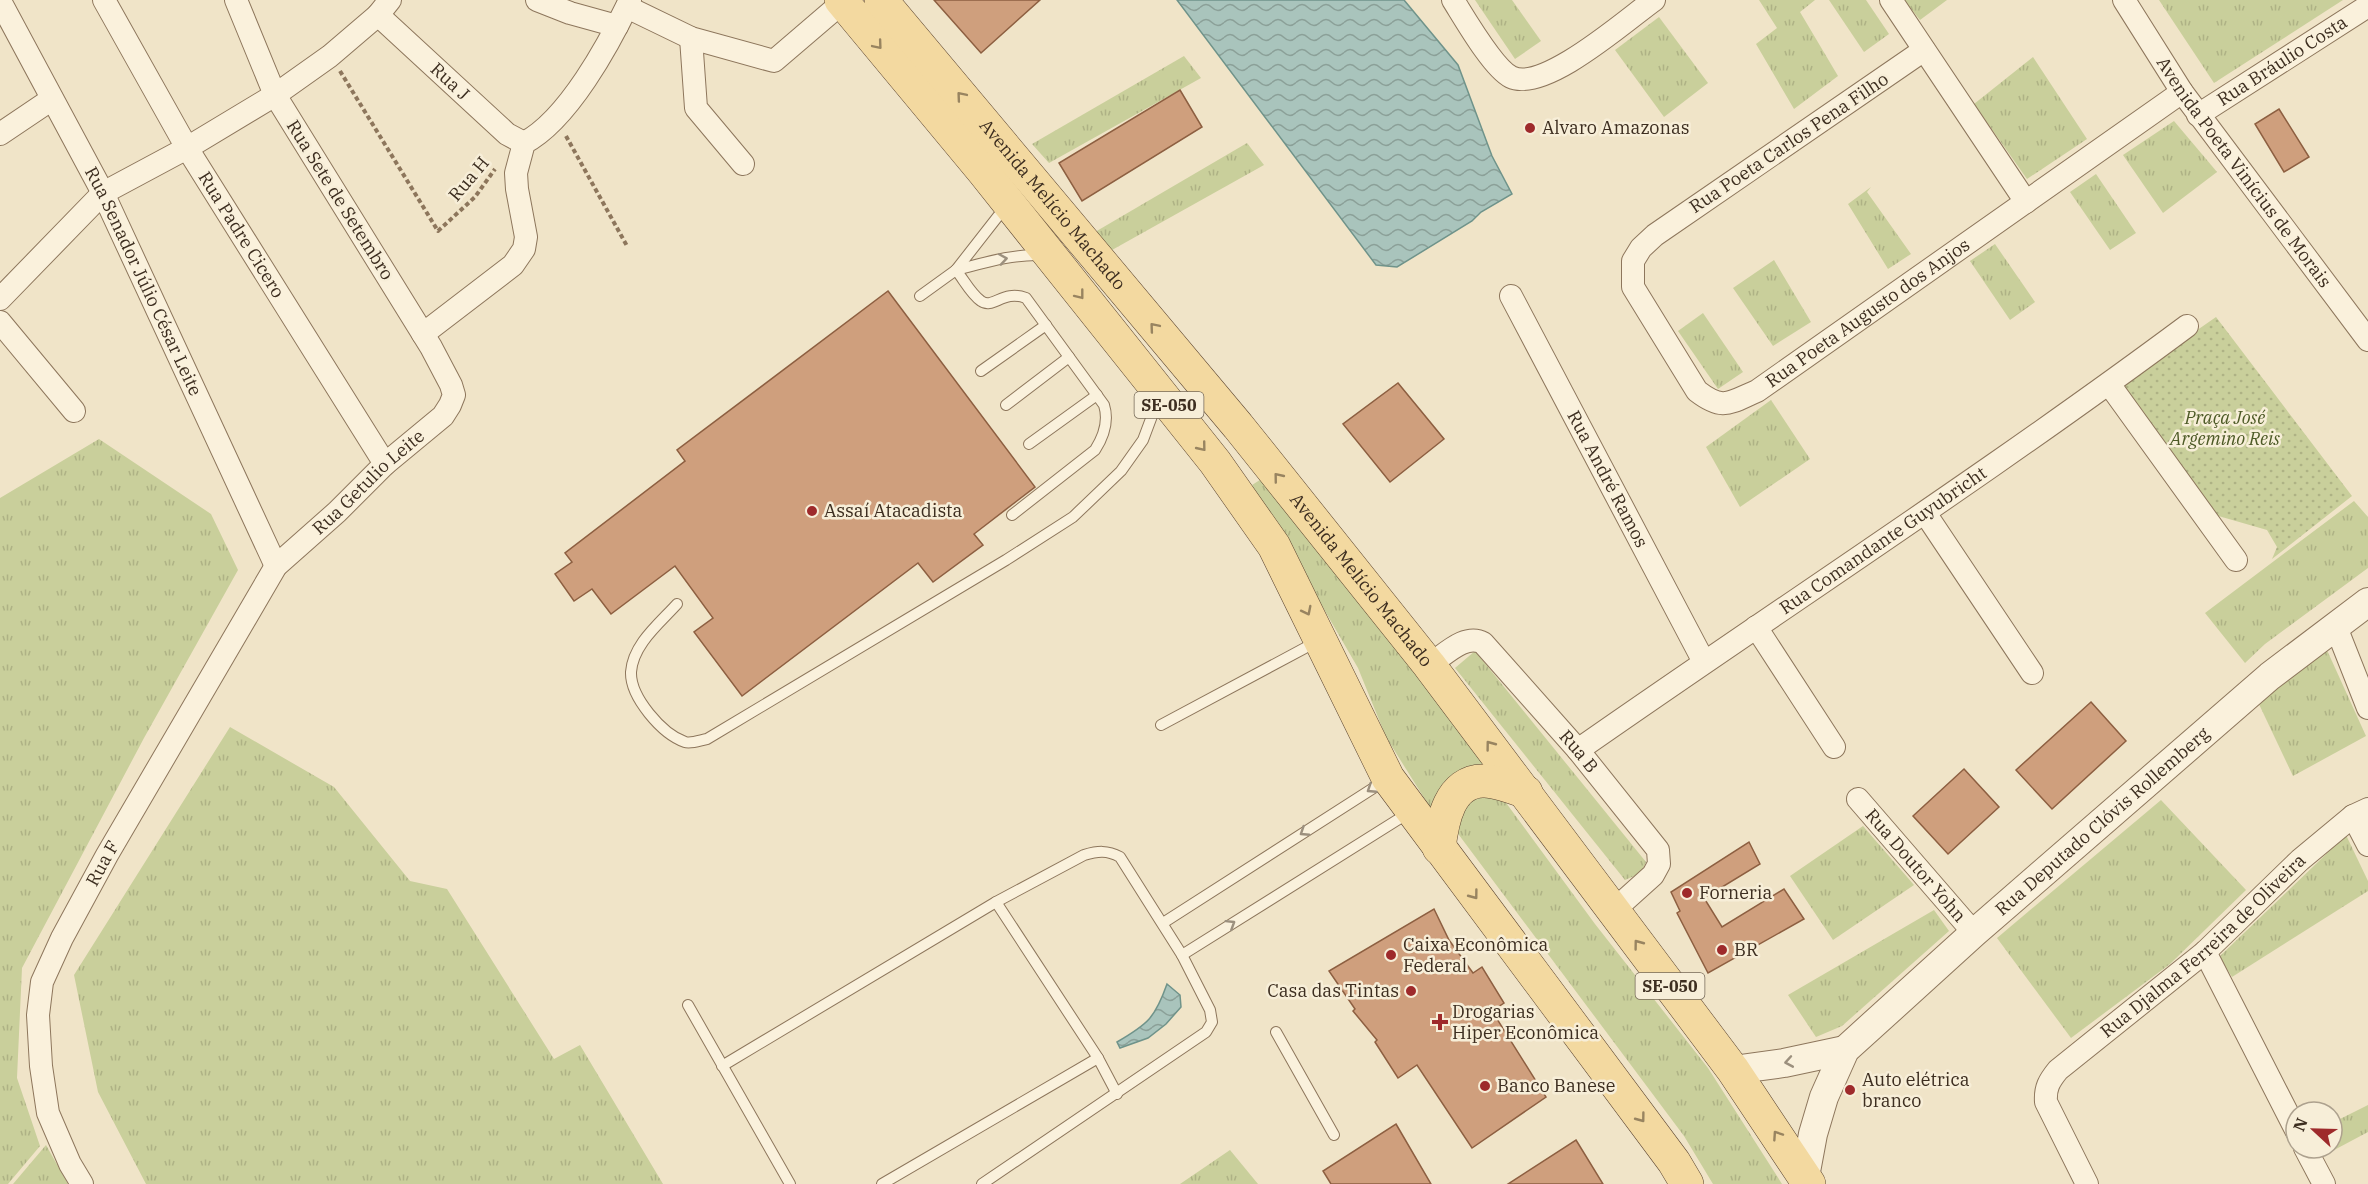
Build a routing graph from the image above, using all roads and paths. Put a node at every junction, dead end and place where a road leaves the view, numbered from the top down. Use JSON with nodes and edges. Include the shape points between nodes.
{"nodes":[{"id":1,"x":104,"y":0,"type":"edge"},
{"id":2,"x":236,"y":0,"type":"edge"},
{"id":3,"x":537,"y":0,"type":"edge"},
{"id":4,"x":881,"y":0,"type":"edge"},
{"id":5,"x":1453,"y":0,"type":"edge"},
{"id":6,"x":1654,"y":0,"type":"edge"},
{"id":7,"x":1892,"y":0,"type":"edge"},
{"id":8,"x":2124,"y":0,"type":"edge"},
{"id":9,"x":0,"y":1,"type":"edge"},
{"id":10,"x":842,"y":1,"type":"edge"},
{"id":11,"x":2368,"y":6,"type":"edge"},
{"id":12,"x":384,"y":7,"type":"edge"},
{"id":13,"x":625,"y":11,"type":"edge"},
{"id":14,"x":691,"y":38,"type":"junction"},
{"id":15,"x":1924,"y":50,"type":"junction"},
{"id":16,"x":330,"y":56,"type":"junction"},
{"id":17,"x":2182,"y":93,"type":"junction"},
{"id":18,"x":275,"y":95,"type":"junction"},
{"id":19,"x":52,"y":99,"type":"junction"},
{"id":20,"x":2198,"y":114,"type":"junction"},
{"id":21,"x":555,"y":117,"type":"junction"},
{"id":22,"x":0,"y":134,"type":"edge"},
{"id":23,"x":520,"y":141,"type":"junction"},
{"id":24,"x":187,"y":148,"type":"junction"},
{"id":25,"x":743,"y":164,"type":"dead end"},
{"id":26,"x":103,"y":193,"type":"junction"},
{"id":27,"x":2026,"y":202,"type":"junction"},
{"id":28,"x":1008,"y":203,"type":"junction"},
{"id":29,"x":1655,"y":235,"type":"joint"},
{"id":30,"x":627,"y":246,"type":"dead end"},
{"id":31,"x":1050,"y":256,"type":"junction"},
{"id":32,"x":956,"y":270,"type":"junction"},
{"id":33,"x":920,"y":296,"type":"dead end"},
{"id":34,"x":1511,"y":296,"type":"dead end"},
{"id":35,"x":0,"y":299,"type":"edge"},
{"id":36,"x":0,"y":322,"type":"edge"},
{"id":37,"x":1046,"y":325,"type":"junction"},
{"id":38,"x":2187,"y":326,"type":"dead end"},
{"id":39,"x":423,"y":334,"type":"junction"},
{"id":40,"x":2368,"y":340,"type":"edge"},
{"id":41,"x":1069,"y":357,"type":"junction"},
{"id":42,"x":981,"y":371,"type":"dead end"},
{"id":43,"x":2109,"y":384,"type":"junction"},
{"id":44,"x":1160,"y":394,"type":"junction"},
{"id":45,"x":453,"y":395,"type":"joint"},
{"id":46,"x":1097,"y":395,"type":"junction"},
{"id":47,"x":1006,"y":405,"type":"dead end"},
{"id":48,"x":74,"y":411,"type":"dead end"},
{"id":49,"x":1029,"y":444,"type":"dead end"},
{"id":50,"x":385,"y":464,"type":"junction"},
{"id":51,"x":1925,"y":513,"type":"junction"},
{"id":52,"x":1012,"y":515,"type":"dead end"},
{"id":53,"x":2236,"y":560,"type":"dead end"},
{"id":54,"x":276,"y":566,"type":"junction"},
{"id":55,"x":2368,"y":602,"type":"edge"},
{"id":56,"x":677,"y":604,"type":"dead end"},
{"id":57,"x":1756,"y":627,"type":"junction"},
{"id":58,"x":2336,"y":627,"type":"junction"},
{"id":59,"x":1321,"y":640,"type":"junction"},
{"id":60,"x":1704,"y":662,"type":"junction"},
{"id":61,"x":1429,"y":665,"type":"junction"},
{"id":62,"x":2032,"y":673,"type":"dead end"},
{"id":63,"x":2368,"y":708,"type":"edge"},
{"id":64,"x":1161,"y":725,"type":"dead end"},
{"id":65,"x":1834,"y":747,"type":"dead end"},
{"id":66,"x":1578,"y":750,"type":"junction"},
{"id":67,"x":1388,"y":778,"type":"junction"},
{"id":68,"x":1526,"y":792,"type":"junction"},
{"id":69,"x":1858,"y":799,"type":"dead end"},
{"id":70,"x":1412,"y":811,"type":"junction"},
{"id":71,"x":2360,"y":812,"type":"edge"},
{"id":72,"x":2368,"y":845,"type":"edge"},
{"id":73,"x":1439,"y":848,"type":"junction"},
{"id":74,"x":996,"y":902,"type":"junction"},
{"id":75,"x":1613,"y":911,"type":"junction"},
{"id":76,"x":1163,"y":923,"type":"junction"},
{"id":77,"x":1974,"y":933,"type":"junction"},
{"id":78,"x":2205,"y":952,"type":"junction"},
{"id":79,"x":1182,"y":955,"type":"junction"},
{"id":80,"x":688,"y":1005,"type":"dead end"},
{"id":81,"x":1276,"y":1032,"type":"dead end"},
{"id":82,"x":1845,"y":1050,"type":"junction"},
{"id":83,"x":1098,"y":1058,"type":"junction"},
{"id":84,"x":722,"y":1066,"type":"junction"},
{"id":85,"x":1733,"y":1070,"type":"junction"},
{"id":86,"x":1117,"y":1094,"type":"junction"},
{"id":87,"x":2284,"y":1107,"type":"edge"},
{"id":88,"x":1334,"y":1135,"type":"dead end"},
{"id":89,"x":2311,"y":1160,"type":"edge"},
{"id":90,"x":1807,"y":1181,"type":"edge"},
{"id":91,"x":82,"y":1184,"type":"edge"},
{"id":92,"x":790,"y":1184,"type":"edge"},
{"id":93,"x":882,"y":1184,"type":"edge"},
{"id":94,"x":982,"y":1184,"type":"edge"},
{"id":95,"x":1687,"y":1184,"type":"edge"},
{"id":96,"x":2087,"y":1184,"type":"edge"},
{"id":97,"x":2324,"y":1184,"type":"edge"}],
"edges":[{"from":1,"to":24,"type":"street","name":"Rua Padre Cicero"},
{"from":2,"to":18,"type":"street","name":"Rua Sete de Setembro"},
{"from":3,"to":13,"type":"street","via":[[570,13]]},
{"from":61,"to":4,"type":"main road","name":"Avenida Melício Machado","number":"SE-050","one_way":true,"via":[[1238,426]]},
{"from":5,"to":6,"type":"street","via":[[1498,66],[1511,77],[1525,81],[1566,65]]},
{"from":7,"to":15,"type":"street"},
{"from":8,"to":17,"type":"street","name":"Avenida Poeta Vinícius de Morais"},
{"from":9,"to":19,"type":"street","name":"Rua Senador Júlio César Leite"},
{"from":10,"to":14,"type":"street","via":[[774,61]]},
{"from":10,"to":28,"type":"main road","name":"Avenida Melício Machado","number":"SE-050","one_way":true},
{"from":11,"to":20,"type":"street","name":"Rua Bráulio Costa"},
{"from":12,"to":16,"type":"street"},
{"from":12,"to":23,"type":"street","name":"Rua J"},
{"from":13,"to":14,"type":"street"},
{"from":13,"to":21,"type":"street","via":[[578,89]]},
{"from":14,"to":25,"type":"street","via":[[696,108]]},
{"from":15,"to":27,"type":"street"},
{"from":15,"to":29,"type":"street","name":"Rua Poeta Carlos Pena Filho"},
{"from":16,"to":18,"type":"street"},
{"from":16,"to":23,"type":"path","name":"Rua H","via":[[438,231],[475,197]]},
{"from":17,"to":20,"type":"street","name":"Avenida Poeta Vinícius de Morais"},
{"from":17,"to":27,"type":"street","name":"Rua Poeta Augusto dos Anjos"},
{"from":18,"to":24,"type":"street"},
{"from":18,"to":39,"type":"street","name":"Rua Sete de Setembro"},
{"from":19,"to":22,"type":"street"},
{"from":19,"to":26,"type":"street","name":"Rua Senador Júlio César Leite"},
{"from":20,"to":40,"type":"street","name":"Avenida Poeta Vinícius de Morais"},
{"from":21,"to":23,"type":"street","via":[[536,136]]},
{"from":21,"to":30,"type":"path"},
{"from":23,"to":39,"type":"street","via":[[516,181],[526,237],[524,249],[513,266]]},
{"from":24,"to":26,"type":"street"},
{"from":24,"to":50,"type":"street","name":"Rua Padre Cicero"},
{"from":26,"to":35,"type":"street"},
{"from":26,"to":54,"type":"street","name":"Rua Senador Júlio César Leite"},
{"from":27,"to":29,"type":"street","name":"Rua Poeta Augusto dos Anjos","via":[[1757,391],[1718,404],[1697,391],[1633,287],[1633,261]]},
{"from":28,"to":31,"type":"main road","name":"Avenida Melício Machado","number":"SE-050"},
{"from":28,"to":32,"type":"lane"},
{"from":32,"to":31,"type":"lane","one_way":true,"via":[[1030,255]]},
{"from":31,"to":44,"type":"main road","name":"Avenida Melício Machado","number":"SE-050","one_way":true},
{"from":32,"to":33,"type":"lane"},
{"from":32,"to":37,"type":"lane","via":[[982,303],[992,304],[1006,296],[1026,298]]},
{"from":34,"to":60,"type":"street","name":"Rua André Ramos"},
{"from":36,"to":48,"type":"street"},
{"from":37,"to":41,"type":"lane"},
{"from":37,"to":42,"type":"lane"},
{"from":38,"to":43,"type":"street","name":"Rua Comandante Guyubricht"},
{"from":39,"to":45,"type":"street","name":"Rua Sete de Setembro"},
{"from":41,"to":46,"type":"lane"},
{"from":41,"to":47,"type":"lane"},
{"from":43,"to":51,"type":"street","name":"Rua Comandante Guyubricht"},
{"from":43,"to":53,"type":"street"},
{"from":44,"to":56,"type":"lane","via":[[1143,440],[1073,517],[707,739],[687,743],[663,730],[638,698],[631,672],[639,646]]},
{"from":44,"to":59,"type":"main road","name":"Avenida Melício Machado","number":"SE-050","one_way":true,"via":[[1215,462],[1274,546]]},
{"from":45,"to":50,"type":"street","name":"Rua Getulio Leite","via":[[443,416]]},
{"from":46,"to":49,"type":"lane"},
{"from":46,"to":52,"type":"lane","via":[[1106,411],[1106,423],[1095,450]]},
{"from":50,"to":54,"type":"street","name":"Rua Getulio Leite"},
{"from":51,"to":57,"type":"street","name":"Rua Comandante Guyubricht"},
{"from":51,"to":62,"type":"street"},
{"from":54,"to":91,"type":"street","name":"Rua F","via":[[107,855],[42,982],[38,1014],[48,1113]]},
{"from":55,"to":58,"type":"street","name":"Rua Deputado Clóvis Rollemberg"},
{"from":57,"to":60,"type":"street","name":"Rua Comandante Guyubricht"},
{"from":57,"to":65,"type":"street"},
{"from":58,"to":63,"type":"street"},
{"from":58,"to":77,"type":"street","name":"Rua Deputado Clóvis Rollemberg","via":[[2270,676]]},
{"from":59,"to":64,"type":"lane"},
{"from":59,"to":67,"type":"main road","name":"Avenida Melício Machado","number":"SE-050"},
{"from":60,"to":66,"type":"street","name":"Rua Comandante Guyubricht"},
{"from":61,"to":66,"type":"street","name":"Rua B","via":[[1468,639],[1484,643]]},
{"from":68,"to":61,"type":"main road","name":"Avenida Melício Machado","number":"SE-050","one_way":true},
{"from":66,"to":75,"type":"street","name":"Rua B","via":[[1659,849],[1659,864],[1653,875]]},
{"from":67,"to":70,"type":"main road","name":"Avenida Melício Machado","number":"SE-050"},
{"from":67,"to":76,"type":"lane","one_way":true},
{"from":68,"to":73,"type":"main road","via":[[1482,781],[1465,786],[1454,796],[1443,817]]},
{"from":68,"to":75,"type":"main road","name":"Avenida Melício Machado","number":"SE-050"},
{"from":69,"to":77,"type":"street","name":"Rua Doutor Yohn"},
{"from":70,"to":73,"type":"main road","name":"Avenida Melício Machado","number":"SE-050"},
{"from":79,"to":70,"type":"lane","one_way":true},
{"from":71,"to":72,"type":"street"},
{"from":71,"to":78,"type":"street","name":"Rua Djalma Ferreira de Oliveira","via":[[2300,860]]},
{"from":73,"to":95,"type":"main road","name":"Avenida Melício Machado","number":"SE-050","one_way":true},
{"from":74,"to":76,"type":"lane","via":[[1084,855],[1110,851],[1120,856]]},
{"from":74,"to":83,"type":"lane"},
{"from":74,"to":84,"type":"lane"},
{"from":85,"to":75,"type":"main road","name":"Avenida Melício Machado","number":"SE-050","one_way":true},
{"from":76,"to":79,"type":"lane"},
{"from":77,"to":82,"type":"street","name":"Rua Deputado Clóvis Rollemberg"},
{"from":78,"to":87,"type":"street"},
{"from":78,"to":96,"type":"street","name":"Rua Djalma Ferreira de Oliveira","via":[[2049,1081],[2046,1102]]},
{"from":79,"to":86,"type":"lane","via":[[1210,1010],[1212,1022],[1206,1032]]},
{"from":80,"to":84,"type":"lane"},
{"from":81,"to":88,"type":"lane"},
{"from":82,"to":85,"type":"street","one_way":true},
{"from":82,"to":90,"type":"street","name":"Rua Deputado Clóvis Rollemberg","via":[[1813,1134]]},
{"from":83,"to":86,"type":"lane"},
{"from":83,"to":93,"type":"lane"},
{"from":84,"to":92,"type":"lane"},
{"from":90,"to":85,"type":"main road","name":"Avenida Melício Machado","number":"SE-050","one_way":true},
{"from":86,"to":94,"type":"lane"},
{"from":89,"to":97,"type":"street"}]}
